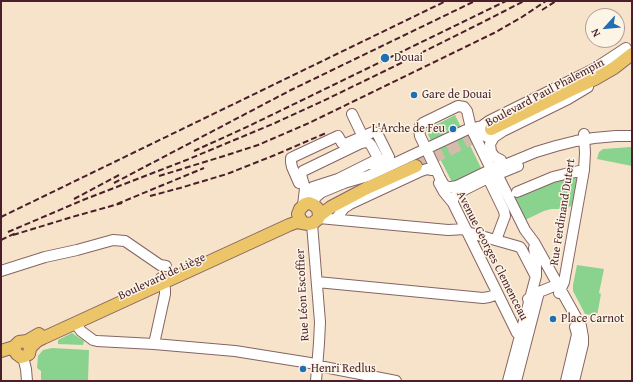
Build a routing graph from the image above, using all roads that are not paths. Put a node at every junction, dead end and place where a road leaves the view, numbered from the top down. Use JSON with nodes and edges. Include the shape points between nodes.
{"nodes":[{"id":1,"x":630,"y":48,"type":"edge"},
{"id":2,"x":614,"y":68,"type":"junction"},
{"id":3,"x":571,"y":90,"type":"junction"},
{"id":4,"x":352,"y":114,"type":"dead end"},
{"id":5,"x":482,"y":129,"type":"junction"},
{"id":6,"x":632,"y":132,"type":"edge"},
{"id":7,"x":363,"y":137,"type":"junction"},
{"id":8,"x":632,"y":137,"type":"edge"},
{"id":9,"x":585,"y":140,"type":"junction"},
{"id":10,"x":632,"y":142,"type":"edge"},
{"id":11,"x":424,"y":149,"type":"junction"},
{"id":12,"x":416,"y":166,"type":"tunnel mouth"},
{"id":13,"x":432,"y":170,"type":"junction"},
{"id":14,"x":495,"y":170,"type":"junction"},
{"id":15,"x":584,"y":170,"type":"junction"},
{"id":16,"x":347,"y":174,"type":"junction"},
{"id":17,"x":440,"y":185,"type":"junction"},
{"id":18,"x":517,"y":192,"type":"dead end"},
{"id":19,"x":453,"y":204,"type":"junction"},
{"id":20,"x":309,"y":210,"type":"junction"},
{"id":21,"x":336,"y":219,"type":"junction"},
{"id":22,"x":467,"y":231,"type":"junction"},
{"id":23,"x":530,"y":236,"type":"junction"},
{"id":24,"x":496,"y":240,"type":"junction"},
{"id":25,"x":166,"y":266,"type":"dead end"},
{"id":26,"x":1,"y":272,"type":"edge"},
{"id":27,"x":536,"y":276,"type":"junction"},
{"id":28,"x":162,"y":281,"type":"junction"},
{"id":29,"x":317,"y":282,"type":"junction"},
{"id":30,"x":559,"y":285,"type":"junction"},
{"id":31,"x":538,"y":293,"type":"junction"},
{"id":32,"x":498,"y":294,"type":"junction"},
{"id":33,"x":75,"y":323,"type":"junction"},
{"id":34,"x":584,"y":327,"type":"junction"},
{"id":35,"x":517,"y":333,"type":"junction"},
{"id":36,"x":154,"y":344,"type":"junction"},
{"id":37,"x":575,"y":345,"type":"junction"},
{"id":38,"x":22,"y":349,"type":"junction"},
{"id":39,"x":1,"y":351,"type":"edge"},
{"id":40,"x":1,"y":357,"type":"edge"},
{"id":41,"x":317,"y":365,"type":"junction"},
{"id":42,"x":27,"y":381,"type":"edge"},
{"id":43,"x":316,"y":381,"type":"edge"},
{"id":44,"x":396,"y":381,"type":"edge"},
{"id":45,"x":504,"y":381,"type":"edge"},
{"id":46,"x":508,"y":381,"type":"edge"},
{"id":47,"x":516,"y":381,"type":"edge"},
{"id":48,"x":566,"y":381,"type":"edge"},
{"id":49,"x":574,"y":381,"type":"edge"},
{"id":50,"x":579,"y":381,"type":"edge"}],
"edges":[{"from":1,"to":2,"type":"main road","name":"Boulevard Paul Phalempin"},
{"from":1,"to":3,"type":"main road","name":"Boulevard Paul Phalempin"},
{"from":1,"to":5,"type":"street","name":"Boulevard Paul Phalempin"},
{"from":2,"to":3,"type":"main road","name":"Boulevard Paul Phalempin"},
{"from":2,"to":5,"type":"street","name":"Boulevard Paul Phalempin","via":[[578,94],[503,131]]},
{"from":3,"to":5,"type":"main road","name":"Boulevard Paul Phalempin"},
{"from":4,"to":7,"type":"street"},
{"from":5,"to":11,"type":"street","via":[[466,130]]},
{"from":5,"to":11,"type":"street","via":[[470,124],[466,109],[462,106],[456,107],[420,126],[418,132]]},
{"from":5,"to":14,"type":"street"},
{"from":5,"to":14,"type":"street","name":"Boulevard Paul Phalempin","via":[[491,141]]},
{"from":6,"to":9,"type":"street","via":[[603,132]]},
{"from":7,"to":16,"type":"street","via":[[376,133],[389,157],[360,171]]},
{"from":7,"to":20,"type":"street","via":[[345,144],[338,136],[293,157],[292,167]]},
{"from":8,"to":9,"type":"street"},
{"from":9,"to":10,"type":"street"},
{"from":9,"to":14,"type":"street","via":[[568,149]]},
{"from":9,"to":14,"type":"street","via":[[565,139],[514,157]]},
{"from":9,"to":15,"type":"street","name":"Rue Ferdinand Dutert"},
{"from":11,"to":13,"type":"street","name":"Avenue Georges Clemenceau"},
{"from":11,"to":14,"type":"street","via":[[448,187],[457,186]]},
{"from":11,"to":20,"type":"street","via":[[368,176],[322,192]]},
{"from":12,"to":20,"type":"main road","name":"Boulevard de Liège","via":[[329,208]]},
{"from":13,"to":17,"type":"street","name":"Avenue Georges Clemenceau"},
{"from":13,"to":21,"type":"street","via":[[420,171],[350,204]]},
{"from":14,"to":17,"type":"street","via":[[454,191],[445,190]]},
{"from":14,"to":19,"type":"street","via":[[457,194]]},
{"from":14,"to":23,"type":"street"},
{"from":14,"to":24,"type":"street","via":[[505,216]]},
{"from":15,"to":18,"type":"street","via":[[553,177]]},
{"from":15,"to":30,"type":"street","name":"Rue Ferdinand Dutert"},
{"from":16,"to":20,"type":"street","via":[[311,188]]},
{"from":16,"to":20,"type":"street","name":"Rue Léon Escoffier","via":[[376,160],[377,156],[369,143],[361,143],[302,172]]},
{"from":17,"to":19,"type":"street","name":"Avenue Georges Clemenceau"},
{"from":19,"to":22,"type":"street","name":"Avenue Georges Clemenceau"},
{"from":20,"to":21,"type":"street"},
{"from":20,"to":28,"type":"main road","name":"Boulevard de Liège","via":[[295,223]]},
{"from":20,"to":29,"type":"street","name":"Rue Léon Escoffier"},
{"from":21,"to":22,"type":"street"},
{"from":22,"to":24,"type":"street"},
{"from":22,"to":32,"type":"street","name":"Avenue Georges Clemenceau"},
{"from":23,"to":27,"type":"street","via":[[535,253]]},
{"from":23,"to":30,"type":"street"},
{"from":24,"to":27,"type":"street","via":[[520,247]]},
{"from":25,"to":26,"type":"street","via":[[160,265],[126,241],[114,240],[45,257]]},
{"from":27,"to":31,"type":"street"},
{"from":27,"to":31,"type":"street"},
{"from":28,"to":33,"type":"main road","name":"Boulevard de Liège"},
{"from":28,"to":36,"type":"street","via":[[165,294]]},
{"from":28,"to":38,"type":"main road","name":"Boulevard de Liège"},
{"from":29,"to":32,"type":"street","via":[[482,298]]},
{"from":29,"to":41,"type":"street","name":"Rue Léon Escoffier","via":[[320,322]]},
{"from":30,"to":31,"type":"street"},
{"from":30,"to":34,"type":"street","via":[[569,294]]},
{"from":30,"to":37,"type":"street","via":[[559,299],[576,330]]},
{"from":31,"to":35,"type":"street","via":[[526,301]]},
{"from":31,"to":46,"type":"street"},
{"from":31,"to":47,"type":"street"},
{"from":32,"to":35,"type":"street","name":"Avenue Georges Clemenceau"},
{"from":33,"to":36,"type":"street","via":[[97,342]]},
{"from":33,"to":38,"type":"main road","name":"Boulevard de Liège"},
{"from":34,"to":37,"type":"street"},
{"from":34,"to":49,"type":"street","via":[[583,344]]},
{"from":34,"to":50,"type":"street","via":[[588,334],[588,342]]},
{"from":35,"to":45,"type":"street"},
{"from":36,"to":41,"type":"street","via":[[234,351]]},
{"from":37,"to":48,"type":"street"},
{"from":38,"to":39,"type":"main road"},
{"from":38,"to":40,"type":"main road"},
{"from":38,"to":42,"type":"street"},
{"from":41,"to":43,"type":"street","name":"Rue Léon Escoffier"},
{"from":41,"to":44,"type":"street"}]}
